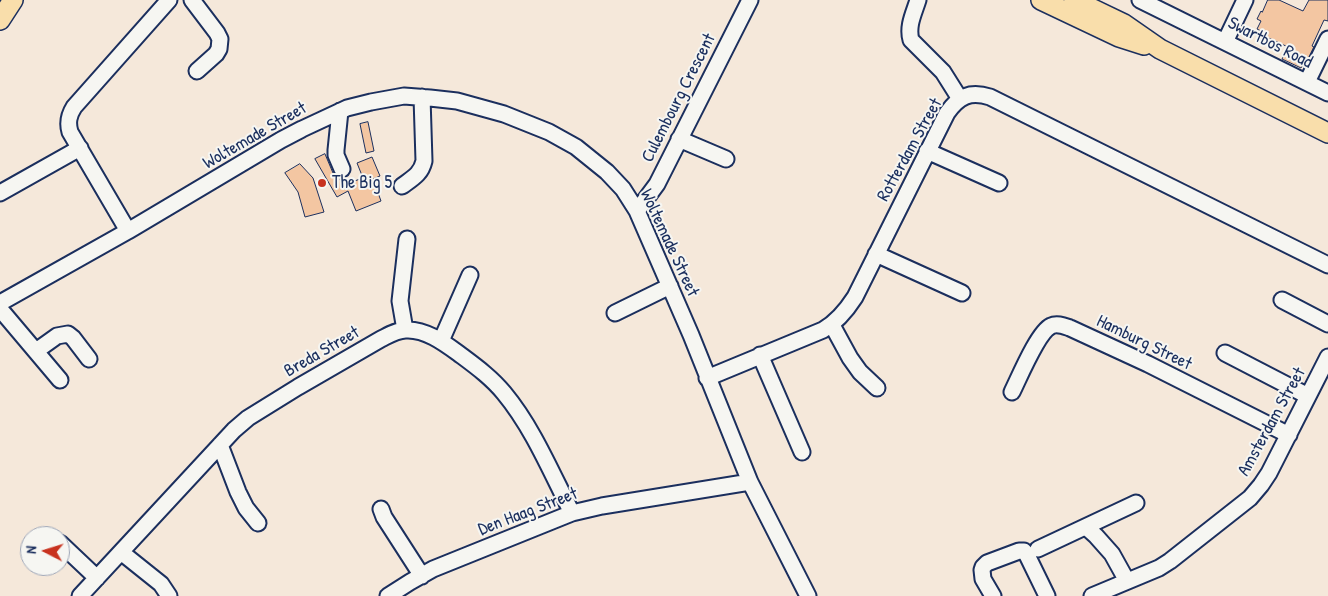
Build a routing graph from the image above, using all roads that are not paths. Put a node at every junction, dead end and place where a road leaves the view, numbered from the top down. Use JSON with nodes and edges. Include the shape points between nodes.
{"nodes":[{"id":1,"x":13,"y":0,"type":"edge"},
{"id":2,"x":170,"y":0,"type":"edge"},
{"id":3,"x":192,"y":0,"type":"edge"},
{"id":4,"x":750,"y":0,"type":"edge"},
{"id":5,"x":918,"y":0,"type":"edge"},
{"id":6,"x":1041,"y":0,"type":"edge"},
{"id":7,"x":1074,"y":0,"type":"edge"},
{"id":8,"x":1140,"y":0,"type":"edge"},
{"id":9,"x":1245,"y":0,"type":"edge"},
{"id":10,"x":1157,"y":4,"type":"edge"},
{"id":11,"x":0,"y":20,"type":"edge"},
{"id":12,"x":1328,"y":39,"type":"edge"},
{"id":13,"x":1225,"y":42,"type":"junction"},
{"id":14,"x":1160,"y":49,"type":"junction"},
{"id":15,"x":197,"y":71,"type":"dead end"},
{"id":16,"x":1306,"y":82,"type":"junction"},
{"id":17,"x":1328,"y":93,"type":"edge"},
{"id":18,"x":422,"y":97,"type":"junction"},
{"id":19,"x":960,"y":99,"type":"junction"},
{"id":20,"x":340,"y":111,"type":"junction"},
{"id":21,"x":1328,"y":133,"type":"edge"},
{"id":22,"x":680,"y":139,"type":"junction"},
{"id":23,"x":80,"y":148,"type":"junction"},
{"id":24,"x":927,"y":151,"type":"junction"},
{"id":25,"x":726,"y":159,"type":"dead end"},
{"id":26,"x":342,"y":169,"type":"dead end"},
{"id":27,"x":999,"y":183,"type":"dead end"},
{"id":28,"x":402,"y":186,"type":"dead end"},
{"id":29,"x":0,"y":193,"type":"edge"},
{"id":30,"x":637,"y":211,"type":"junction"},
{"id":31,"x":128,"y":231,"type":"junction"},
{"id":32,"x":407,"y":239,"type":"dead end"},
{"id":33,"x":876,"y":254,"type":"junction"},
{"id":34,"x":1328,"y":265,"type":"edge"},
{"id":35,"x":470,"y":275,"type":"dead end"},
{"id":36,"x":670,"y":286,"type":"junction"},
{"id":37,"x":962,"y":293,"type":"dead end"},
{"id":38,"x":1282,"y":300,"type":"dead end"},
{"id":39,"x":0,"y":303,"type":"edge"},
{"id":40,"x":0,"y":309,"type":"edge"},
{"id":41,"x":615,"y":313,"type":"dead end"},
{"id":42,"x":1328,"y":324,"type":"edge"},
{"id":43,"x":832,"y":325,"type":"junction"},
{"id":44,"x":405,"y":330,"type":"junction"},
{"id":45,"x":441,"y":341,"type":"junction"},
{"id":46,"x":36,"y":352,"type":"junction"},
{"id":47,"x":1225,"y":353,"type":"dead end"},
{"id":48,"x":760,"y":355,"type":"junction"},
{"id":49,"x":1328,"y":356,"type":"edge"},
{"id":50,"x":89,"y":359,"type":"dead end"},
{"id":51,"x":707,"y":378,"type":"junction"},
{"id":52,"x":60,"y":380,"type":"dead end"},
{"id":53,"x":877,"y":388,"type":"dead end"},
{"id":54,"x":1012,"y":392,"type":"dead end"},
{"id":55,"x":1308,"y":396,"type":"junction"},
{"id":56,"x":1289,"y":435,"type":"junction"},
{"id":57,"x":220,"y":445,"type":"junction"},
{"id":58,"x":802,"y":452,"type":"dead end"},
{"id":59,"x":750,"y":482,"type":"junction"},
{"id":60,"x":1136,"y":504,"type":"dead end"},
{"id":61,"x":381,"y":509,"type":"dead end"},
{"id":62,"x":572,"y":513,"type":"junction"},
{"id":63,"x":258,"y":523,"type":"dead end"},
{"id":64,"x":1086,"y":527,"type":"junction"},
{"id":65,"x":1038,"y":549,"type":"dead end"},
{"id":66,"x":121,"y":552,"type":"junction"},
{"id":67,"x":70,"y":553,"type":"edge"},
{"id":68,"x":422,"y":576,"type":"junction"},
{"id":69,"x":97,"y":578,"type":"junction"},
{"id":70,"x":1127,"y":581,"type":"junction"},
{"id":71,"x":80,"y":596,"type":"edge"},
{"id":72,"x":169,"y":596,"type":"edge"},
{"id":73,"x":388,"y":596,"type":"edge"},
{"id":74,"x":808,"y":596,"type":"edge"},
{"id":75,"x":993,"y":596,"type":"edge"},
{"id":76,"x":1047,"y":596,"type":"edge"},
{"id":77,"x":1092,"y":596,"type":"edge"}],
"edges":[{"from":1,"to":11,"type":"main road"},
{"from":2,"to":23,"type":"street","via":[[74,107],[68,126]]},
{"from":3,"to":15,"type":"street","via":[[220,40],[219,50]]},
{"from":4,"to":22,"type":"street","name":"Culembourg Crescent"},
{"from":5,"to":19,"type":"street","via":[[911,24],[911,40],[943,72]]},
{"from":6,"to":14,"type":"main road","via":[[1118,37]]},
{"from":7,"to":14,"type":"main road","via":[[1124,24]]},
{"from":8,"to":10,"type":"street","name":"Swartbos Road"},
{"from":9,"to":13,"type":"street"},
{"from":10,"to":13,"type":"street","name":"Swartbos Road"},
{"from":12,"to":16,"type":"street"},
{"from":13,"to":16,"type":"street","name":"Swartbos Road"},
{"from":14,"to":21,"type":"main road"},
{"from":16,"to":17,"type":"street","name":"Swartbos Road"},
{"from":18,"to":20,"type":"street","name":"Woltemade Street","via":[[404,96]]},
{"from":18,"to":28,"type":"street","via":[[422,170]]},
{"from":18,"to":30,"type":"street","name":"Woltemade Street","via":[[457,101],[504,114],[550,132],[576,147],[607,172]]},
{"from":19,"to":24,"type":"street","name":"Rotterdam Street","via":[[947,113]]},
{"from":19,"to":34,"type":"street","name":"Rotterdam Street","via":[[974,94],[990,97]]},
{"from":20,"to":26,"type":"street","via":[[336,155]]},
{"from":20,"to":31,"type":"street","name":"Woltemade Street","via":[[302,128]]},
{"from":22,"to":25,"type":"street"},
{"from":22,"to":30,"type":"street","name":"Culembourg Crescent","via":[[657,184]]},
{"from":23,"to":29,"type":"street"},
{"from":23,"to":31,"type":"street"},
{"from":24,"to":27,"type":"street"},
{"from":24,"to":33,"type":"street","name":"Rotterdam Street"},
{"from":30,"to":36,"type":"street","name":"Woltemade Street"},
{"from":31,"to":39,"type":"street","name":"Woltemade Street"},
{"from":32,"to":44,"type":"street","via":[[400,301]]},
{"from":33,"to":37,"type":"street"},
{"from":33,"to":43,"type":"street","name":"Rotterdam Street","via":[[848,309]]},
{"from":35,"to":45,"type":"street"},
{"from":36,"to":41,"type":"street"},
{"from":36,"to":51,"type":"street","name":"Woltemade Street"},
{"from":38,"to":42,"type":"street"},
{"from":40,"to":46,"type":"street"},
{"from":43,"to":48,"type":"street","name":"Rotterdam Street"},
{"from":43,"to":53,"type":"street","via":[[860,372]]},
{"from":44,"to":45,"type":"street","via":[[418,331]]},
{"from":44,"to":57,"type":"street","name":"Breda Street","via":[[381,339],[248,418]]},
{"from":45,"to":62,"type":"street","via":[[488,376],[504,393],[529,430]]},
{"from":46,"to":50,"type":"street","via":[[57,336],[68,334]]},
{"from":46,"to":52,"type":"street"},
{"from":47,"to":55,"type":"street"},
{"from":48,"to":51,"type":"street","name":"Rotterdam Street"},
{"from":48,"to":58,"type":"street"},
{"from":49,"to":55,"type":"street","name":"Amsterdam Street"},
{"from":51,"to":59,"type":"street","name":"Woltemade Street"},
{"from":54,"to":56,"type":"street","name":"Hamburg Street","via":[[1045,330],[1060,325],[1148,364]]},
{"from":55,"to":56,"type":"street","name":"Amsterdam Street"},
{"from":56,"to":70,"type":"street","name":"Amsterdam Street","via":[[1269,473],[1250,498],[1170,561]]},
{"from":57,"to":63,"type":"street","via":[[238,492]]},
{"from":57,"to":66,"type":"street","name":"Breda Street"},
{"from":59,"to":62,"type":"street","name":"Den Haag Street"},
{"from":59,"to":74,"type":"street","name":"Woltemade Street"},
{"from":60,"to":64,"type":"street"},
{"from":61,"to":68,"type":"street"},
{"from":62,"to":68,"type":"street","name":"Den Haag Street"},
{"from":64,"to":65,"type":"street"},
{"from":64,"to":70,"type":"street","via":[[1112,554]]},
{"from":66,"to":69,"type":"street","name":"Breda Street"},
{"from":66,"to":72,"type":"street","via":[[160,584]]},
{"from":67,"to":69,"type":"street"},
{"from":68,"to":73,"type":"street","name":"Den Haag Street"},
{"from":69,"to":71,"type":"street","name":"Breda Street"},
{"from":70,"to":77,"type":"street","name":"Amsterdam Street"},
{"from":75,"to":76,"type":"street","via":[[983,579],[983,567],[1020,551],[1027,555]]}]}
